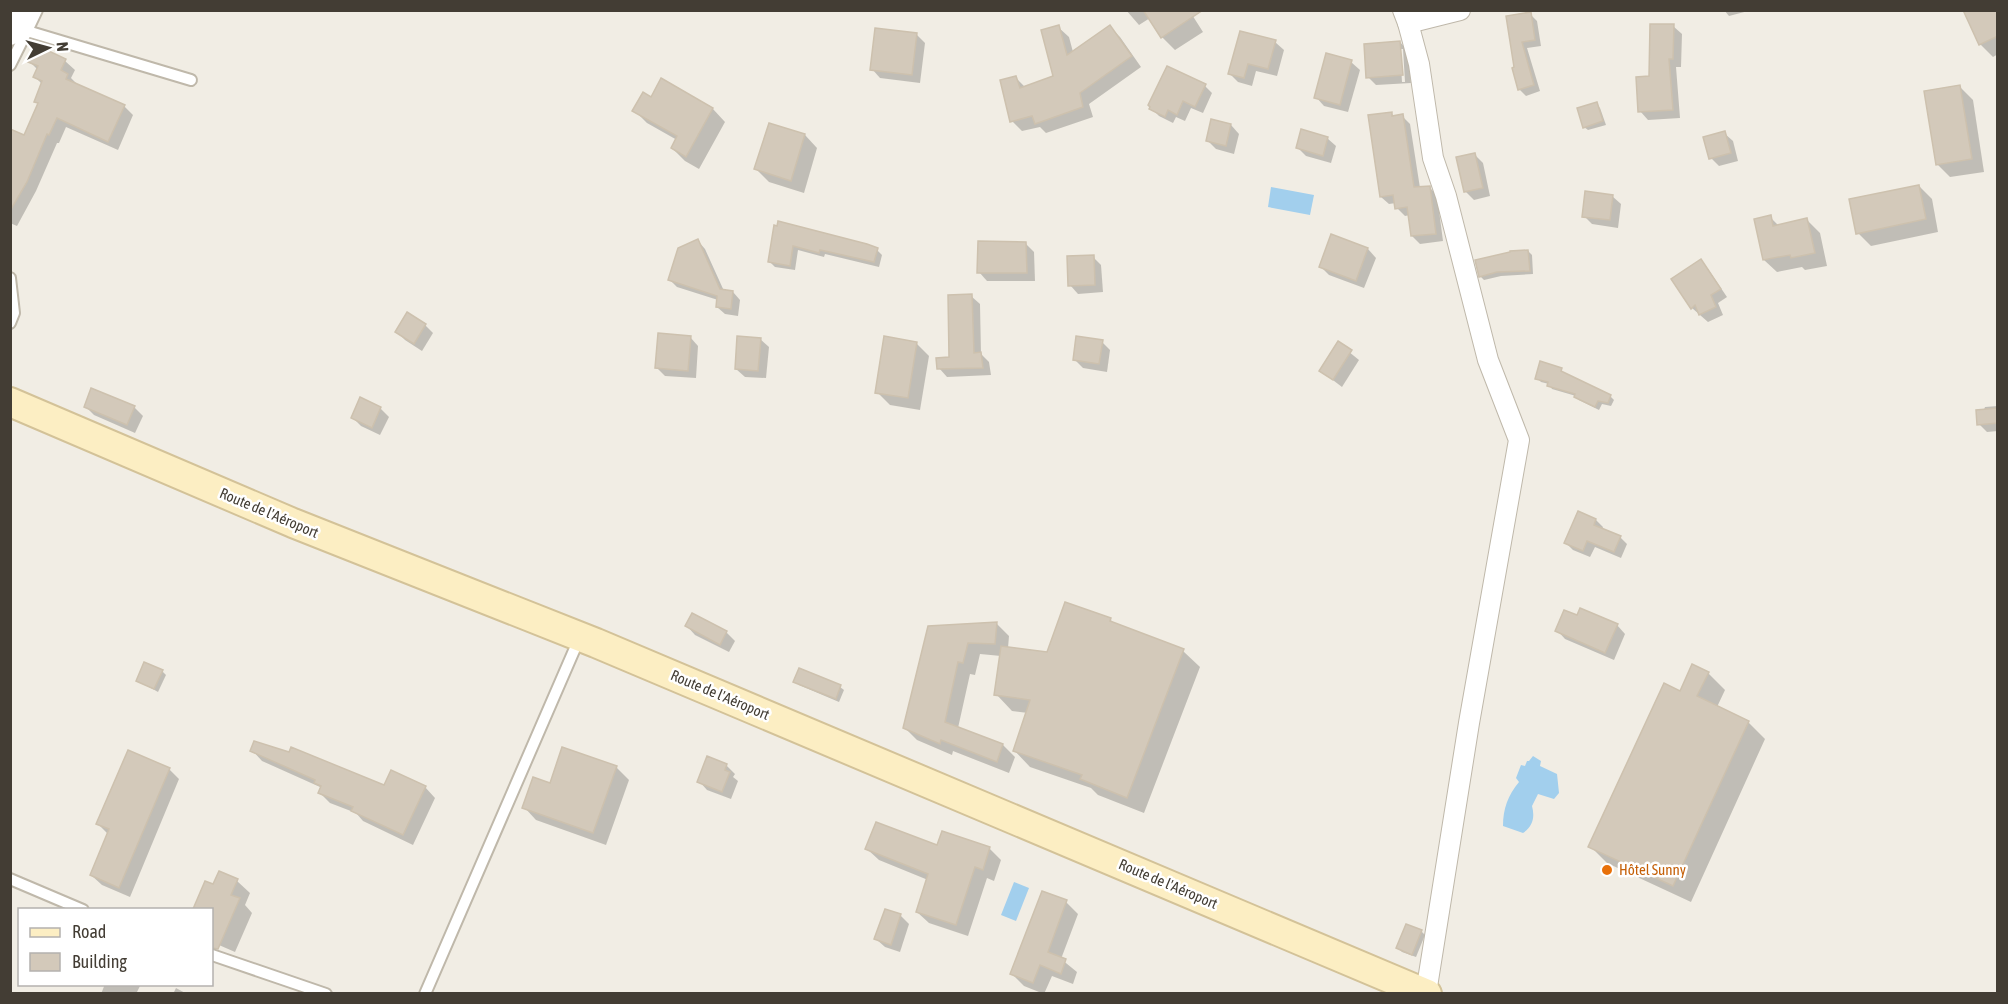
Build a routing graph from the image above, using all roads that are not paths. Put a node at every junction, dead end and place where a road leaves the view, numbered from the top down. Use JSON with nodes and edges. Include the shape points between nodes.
{"nodes":[{"id":1,"x":23,"y":10,"type":"edge"},
{"id":2,"x":37,"y":10,"type":"edge"},
{"id":3,"x":1460,"y":10,"type":"edge"},
{"id":4,"x":1406,"y":17,"type":"edge"},
{"id":5,"x":19,"y":33,"type":"edge"},
{"id":6,"x":10,"y":65,"type":"edge"},
{"id":7,"x":191,"y":80,"type":"dead end"},
{"id":8,"x":10,"y":278,"type":"edge"},
{"id":9,"x":10,"y":322,"type":"edge"},
{"id":10,"x":10,"y":402,"type":"edge"},
{"id":11,"x":580,"y":637,"type":"junction"},
{"id":12,"x":10,"y":879,"type":"edge"},
{"id":13,"x":81,"y":908,"type":"edge"},
{"id":14,"x":213,"y":955,"type":"edge"},
{"id":15,"x":326,"y":993,"type":"edge"},
{"id":16,"x":425,"y":993,"type":"edge"},
{"id":17,"x":1426,"y":993,"type":"edge"}],
"edges":[{"from":1,"to":5,"type":"street"},
{"from":2,"to":5,"type":"lane"},
{"from":3,"to":4,"type":"street"},
{"from":4,"to":17,"type":"street","via":[[1419,64],[1432,158],[1446,196],[1488,360],[1519,440]]},
{"from":5,"to":6,"type":"lane"},
{"from":5,"to":7,"type":"lane"},
{"from":8,"to":9,"type":"lane","via":[[14,313]]},
{"from":10,"to":11,"type":"main road","name":"Route de l'Aéroport","via":[[293,523]]},
{"from":11,"to":16,"type":"lane"},
{"from":11,"to":17,"type":"main road","name":"Route de l'Aéroport"},
{"from":12,"to":13,"type":"lane"},
{"from":14,"to":15,"type":"lane"}]}
